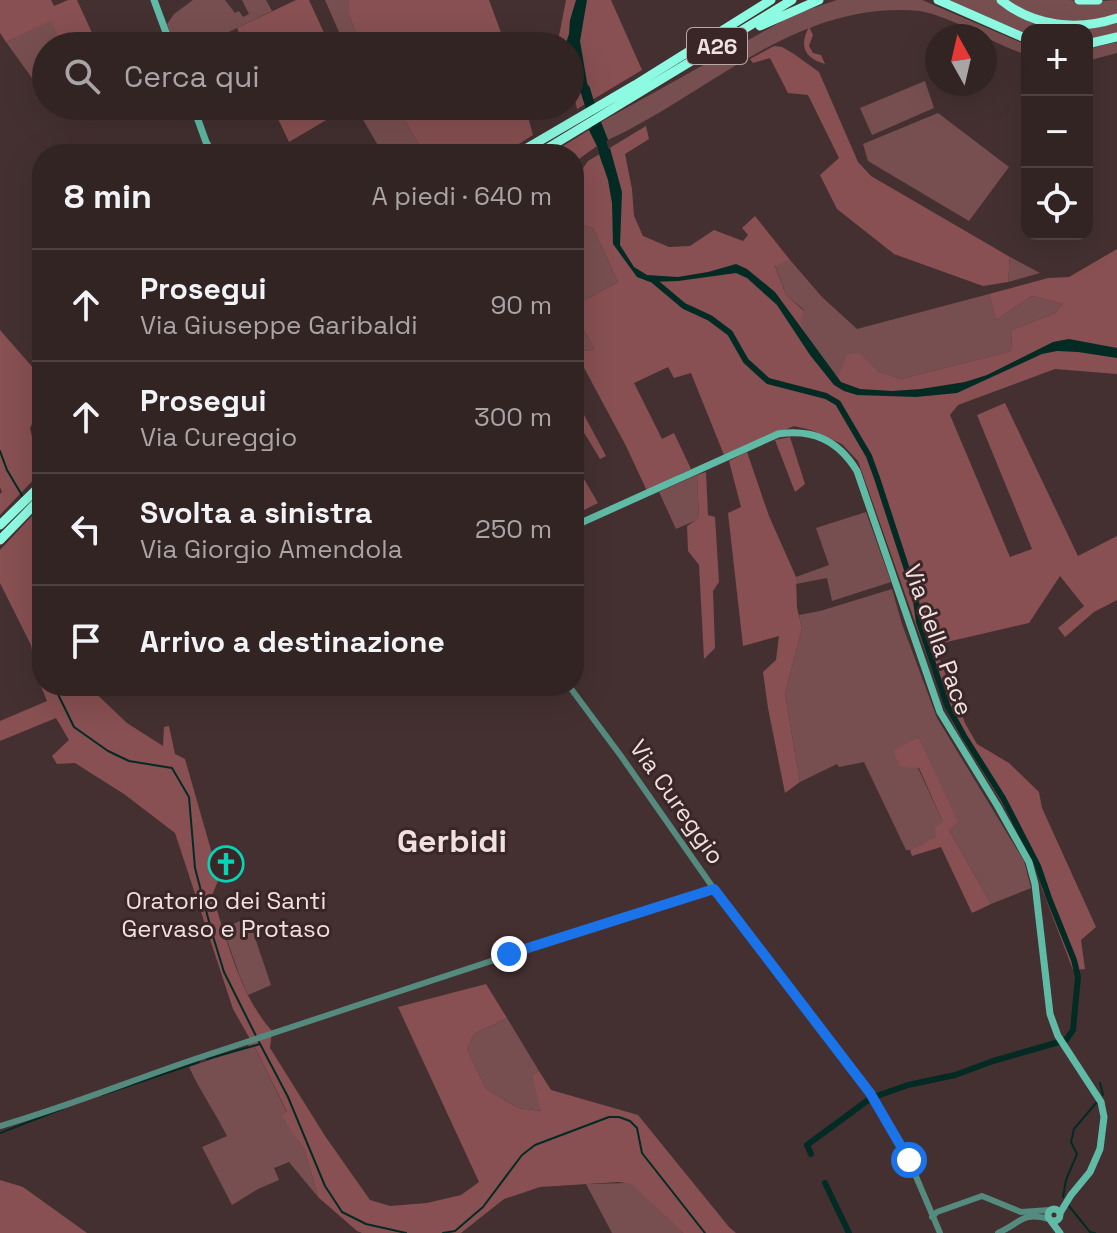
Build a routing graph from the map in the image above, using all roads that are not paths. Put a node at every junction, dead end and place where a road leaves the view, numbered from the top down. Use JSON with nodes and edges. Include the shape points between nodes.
{"nodes":[{"id":1,"x":154,"y":0,"type":"edge"},
{"id":2,"x":771,"y":0,"type":"edge"},
{"id":3,"x":792,"y":0,"type":"edge"},
{"id":4,"x":819,"y":0,"type":"edge"},
{"id":5,"x":938,"y":0,"type":"edge"},
{"id":6,"x":1001,"y":0,"type":"edge"},
{"id":7,"x":1079,"y":0,"type":"edge"},
{"id":8,"x":1098,"y":0,"type":"edge"},
{"id":9,"x":1117,"y":18,"type":"edge"},
{"id":10,"x":166,"y":32,"type":"edge"},
{"id":11,"x":1021,"y":36,"type":"edge"},
{"id":12,"x":1117,"y":37,"type":"edge"},
{"id":13,"x":1093,"y":43,"type":"edge"},
{"id":14,"x":638,"y":89,"type":"junction"},
{"id":15,"x":584,"y":118,"type":"edge"},
{"id":16,"x":198,"y":120,"type":"edge"},
{"id":17,"x":580,"y":120,"type":"edge"},
{"id":18,"x":207,"y":144,"type":"edge"},
{"id":19,"x":536,"y":144,"type":"edge"},
{"id":20,"x":553,"y":144,"type":"edge"},
{"id":21,"x":32,"y":494,"type":"edge"},
{"id":22,"x":32,"y":507,"type":"edge"},
{"id":23,"x":584,"y":521,"type":"edge"},
{"id":24,"x":0,"y":525,"type":"edge"},
{"id":25,"x":0,"y":540,"type":"edge"},
{"id":26,"x":576,"y":696,"type":"edge"},
{"id":27,"x":714,"y":889,"type":"junction"},
{"id":28,"x":0,"y":1126,"type":"edge"},
{"id":29,"x":1054,"y":1215,"type":"junction"},
{"id":30,"x":932,"y":1217,"type":"junction"},
{"id":31,"x":940,"y":1233,"type":"edge"},
{"id":32,"x":998,"y":1233,"type":"edge"},
{"id":33,"x":1060,"y":1233,"type":"edge"}],
"edges":[{"from":1,"to":10,"type":"main road"},
{"from":2,"to":14,"type":"highway","number":"A26"},
{"from":3,"to":14,"type":"highway","number":"A26"},
{"from":4,"to":14,"type":"highway"},
{"from":5,"to":11,"type":"highway"},
{"from":6,"to":9,"type":"highway","via":[[1062,26]]},
{"from":7,"to":8,"type":"highway"},
{"from":12,"to":13,"type":"highway"},
{"from":14,"to":15,"type":"highway","number":"A26"},
{"from":14,"to":20,"type":"highway","number":"A26"},
{"from":16,"to":18,"type":"main road"},
{"from":17,"to":19,"type":"highway","number":"A26"},
{"from":21,"to":24,"type":"highway"},
{"from":22,"to":25,"type":"highway"},
{"from":23,"to":29,"type":"main road","name":"Via della Pace","via":[[778,434],[817,436],[848,457],[940,712],[1029,862],[1050,1014],[1058,1036],[1101,1102],[1100,1149],[1090,1172]]},
{"from":26,"to":27,"type":"street","name":"Via Cureggio"},
{"from":27,"to":28,"type":"street"},
{"from":27,"to":30,"type":"street","name":"Via Cureggio","via":[[871,1096],[909,1160]]},
{"from":29,"to":30,"type":"street","via":[[1021,1212],[982,1196]]},
{"from":29,"to":32,"type":"street","via":[[1029,1216]]},
{"from":29,"to":33,"type":"main road"},
{"from":30,"to":31,"type":"street","name":"Via Cureggio"}]}
